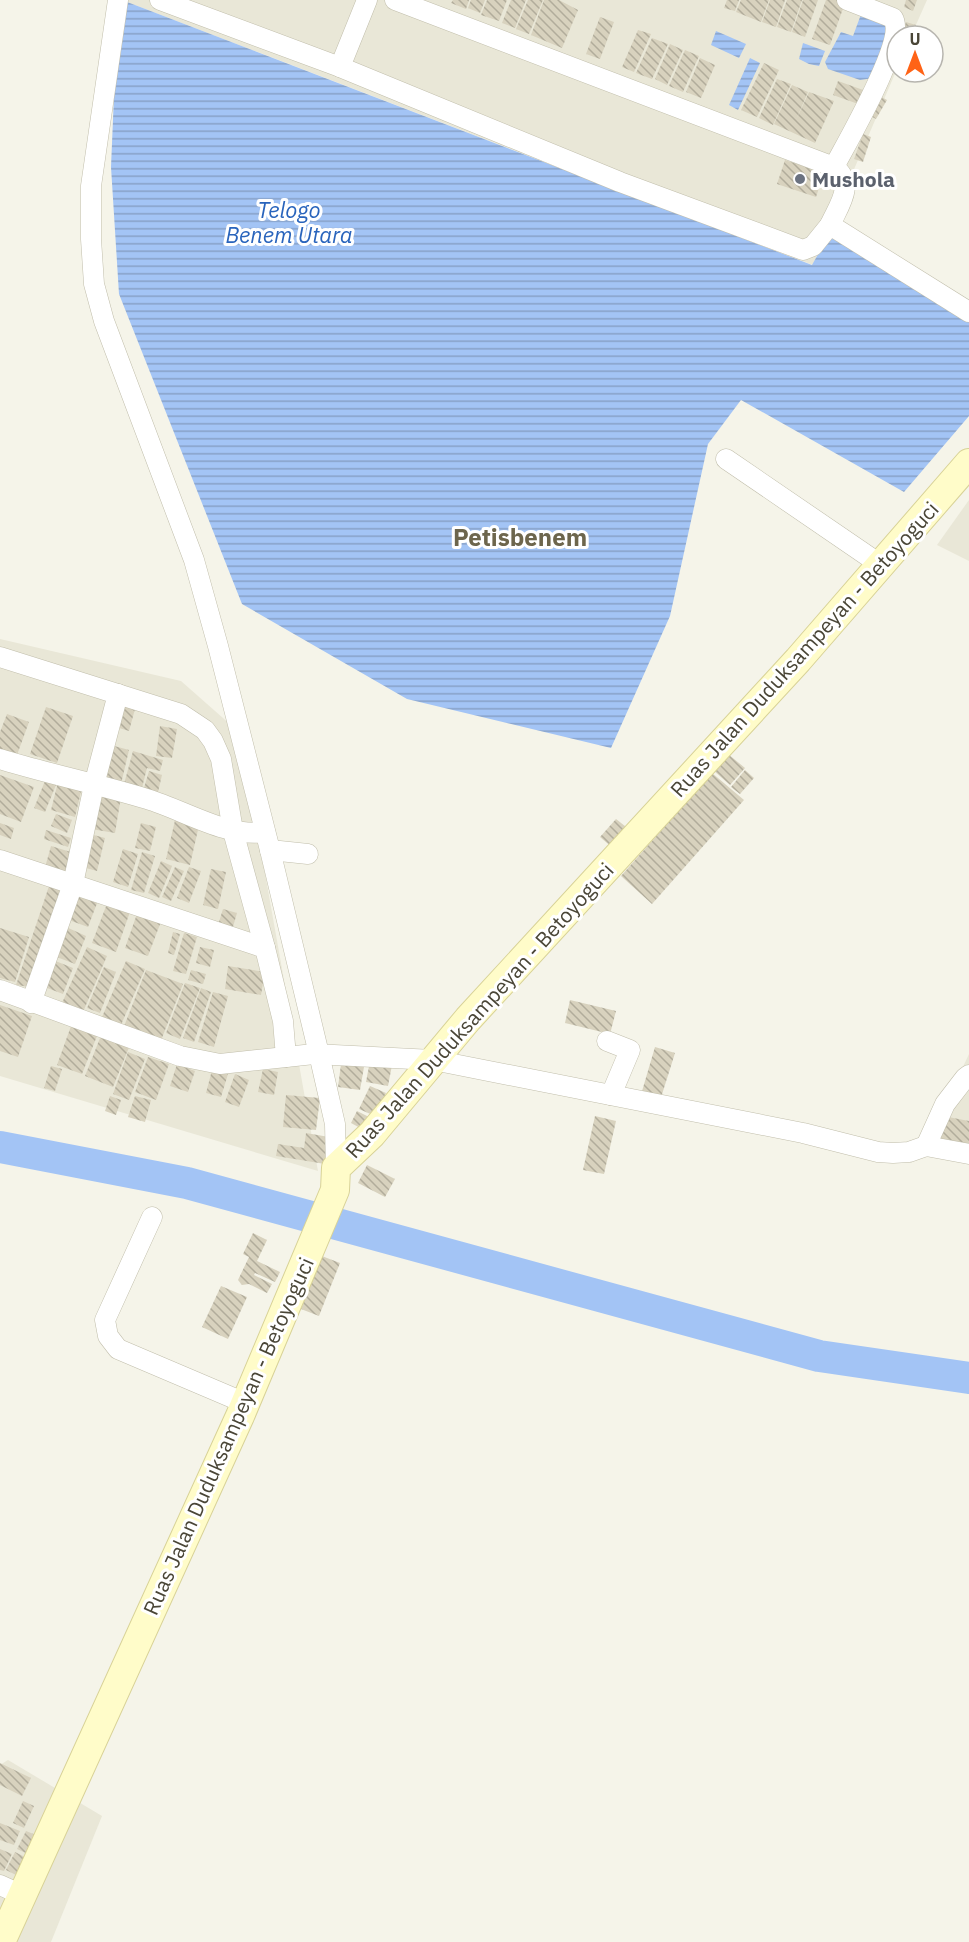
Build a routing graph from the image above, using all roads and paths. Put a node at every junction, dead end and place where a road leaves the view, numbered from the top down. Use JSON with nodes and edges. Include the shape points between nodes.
{"nodes":[{"id":1,"x":118,"y":0,"type":"edge"},
{"id":2,"x":160,"y":0,"type":"edge"},
{"id":3,"x":367,"y":0,"type":"edge"},
{"id":4,"x":395,"y":0,"type":"edge"},
{"id":5,"x":847,"y":0,"type":"edge"},
{"id":6,"x":340,"y":67,"type":"junction"},
{"id":7,"x":834,"y":167,"type":"junction"},
{"id":8,"x":830,"y":225,"type":"junction"},
{"id":9,"x":969,"y":312,"type":"edge"},
{"id":10,"x":726,"y":459,"type":"dead end"},
{"id":11,"x":969,"y":463,"type":"edge"},
{"id":12,"x":880,"y":565,"type":"junction"},
{"id":13,"x":0,"y":657,"type":"edge"},
{"id":14,"x":118,"y":694,"type":"junction"},
{"id":15,"x":0,"y":759,"type":"edge"},
{"id":16,"x":94,"y":784,"type":"junction"},
{"id":17,"x":253,"y":836,"type":"junction"},
{"id":18,"x":308,"y":854,"type":"dead end"},
{"id":19,"x":0,"y":860,"type":"edge"},
{"id":20,"x":73,"y":884,"type":"junction"},
{"id":21,"x":265,"y":948,"type":"junction"},
{"id":22,"x":0,"y":990,"type":"edge"},
{"id":23,"x":31,"y":1003,"type":"junction"},
{"id":24,"x":607,"y":1041,"type":"dead end"},
{"id":25,"x":305,"y":1055,"type":"junction"},
{"id":26,"x":433,"y":1060,"type":"junction"},
{"id":27,"x":969,"y":1075,"type":"edge"},
{"id":28,"x":611,"y":1095,"type":"junction"},
{"id":29,"x":926,"y":1146,"type":"junction"},
{"id":30,"x":969,"y":1154,"type":"edge"},
{"id":31,"x":335,"y":1179,"type":"junction"},
{"id":32,"x":152,"y":1217,"type":"dead end"},
{"id":33,"x":244,"y":1403,"type":"junction"},
{"id":34,"x":11,"y":1890,"type":"edge"},
{"id":35,"x":1,"y":1942,"type":"edge"}],
"edges":[{"from":1,"to":17,"type":"street","via":[[91,186],[94,284],[104,321],[194,560],[218,646]]},
{"from":2,"to":6,"type":"street"},
{"from":3,"to":6,"type":"street"},
{"from":4,"to":7,"type":"street"},
{"from":5,"to":7,"type":"street","via":[[893,18],[896,28],[877,86]]},
{"from":6,"to":8,"type":"street","via":[[620,182],[803,250],[813,246]]},
{"from":7,"to":8,"type":"street","via":[[846,181]]},
{"from":8,"to":9,"type":"street"},
{"from":10,"to":12,"type":"street"},
{"from":11,"to":12,"type":"main road","name":"Ruas Jalan Duduksampeyan - Betoyoguci"},
{"from":12,"to":26,"type":"main road","name":"Ruas Jalan Duduksampeyan - Betoyoguci"},
{"from":13,"to":14,"type":"street"},
{"from":14,"to":16,"type":"street"},
{"from":14,"to":17,"type":"street","via":[[181,714],[205,730]]},
{"from":15,"to":16,"type":"street"},
{"from":16,"to":17,"type":"street"},
{"from":16,"to":20,"type":"street"},
{"from":17,"to":18,"type":"street"},
{"from":17,"to":21,"type":"street"},
{"from":17,"to":25,"type":"street"},
{"from":19,"to":20,"type":"street"},
{"from":20,"to":21,"type":"street"},
{"from":20,"to":23,"type":"street"},
{"from":21,"to":25,"type":"street","via":[[283,1021]]},
{"from":22,"to":23,"type":"street"},
{"from":23,"to":25,"type":"street","via":[[180,1056],[220,1064]]},
{"from":24,"to":28,"type":"street","via":[[630,1050]]},
{"from":25,"to":26,"type":"street"},
{"from":25,"to":31,"type":"street","via":[[335,1124]]},
{"from":26,"to":28,"type":"street"},
{"from":26,"to":31,"type":"main road","name":"Ruas Jalan Duduksampeyan - Betoyoguci"},
{"from":27,"to":29,"type":"street","via":[[945,1104]]},
{"from":28,"to":29,"type":"street","via":[[878,1152],[909,1152]]},
{"from":29,"to":30,"type":"street"},
{"from":31,"to":33,"type":"main road","name":"Ruas Jalan Duduksampeyan - Betoyoguci","via":[[316,1234]]},
{"from":32,"to":33,"type":"street","via":[[105,1320],[108,1336],[118,1349]]},
{"from":33,"to":34,"type":"main road","name":"Ruas Jalan Duduksampeyan - Betoyoguci"},
{"from":34,"to":35,"type":"main road","name":"Ruas Jalan Duduksampeyan - Betoyoguci"}]}
